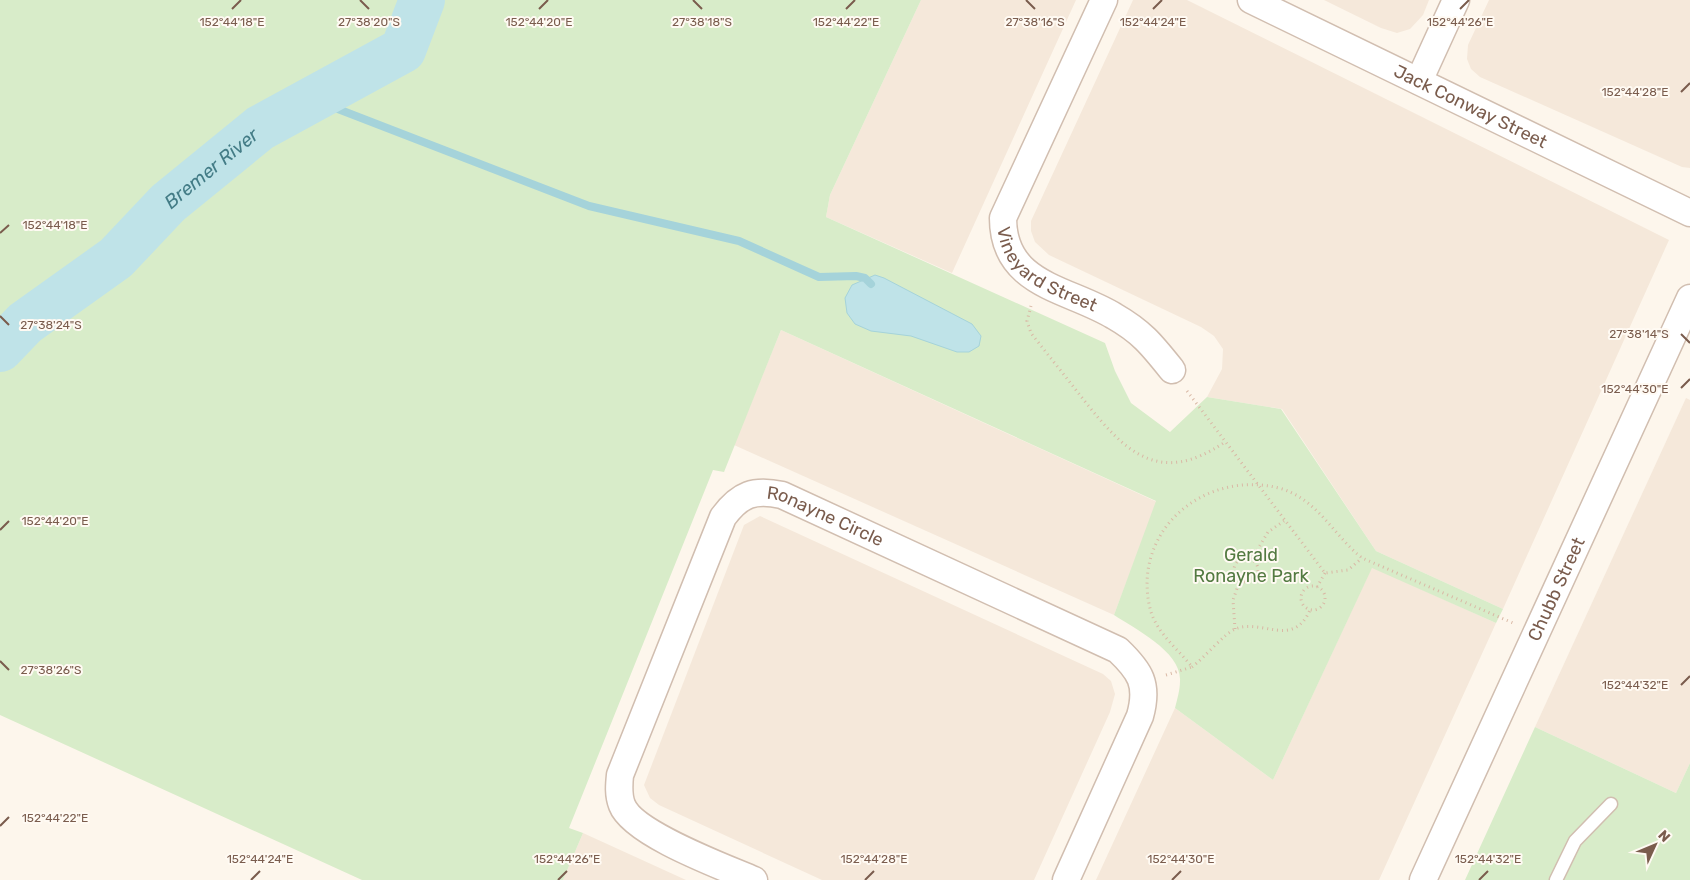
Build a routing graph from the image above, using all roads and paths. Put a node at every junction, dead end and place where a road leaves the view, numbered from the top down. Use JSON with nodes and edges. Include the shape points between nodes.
{"nodes":[{"id":1,"x":1104,"y":0,"type":"edge"},
{"id":2,"x":1251,"y":0,"type":"edge"},
{"id":3,"x":1456,"y":0,"type":"edge"},
{"id":4,"x":1419,"y":81,"type":"junction"},
{"id":5,"x":1690,"y":213,"type":"edge"},
{"id":6,"x":1046,"y":285,"type":"junction"},
{"id":7,"x":1690,"y":298,"type":"edge"},
{"id":8,"x":1172,"y":370,"type":"joint"},
{"id":9,"x":1225,"y":442,"type":"junction"},
{"id":10,"x":1260,"y":486,"type":"junction"},
{"id":11,"x":1284,"y":521,"type":"junction"},
{"id":12,"x":1362,"y":558,"type":"junction"},
{"id":13,"x":1252,"y":559,"type":"junction"},
{"id":14,"x":1324,"y":573,"type":"junction"},
{"id":15,"x":1240,"y":580,"type":"junction"},
{"id":16,"x":1317,"y":587,"type":"junction"},
{"id":17,"x":1310,"y":610,"type":"junction"},
{"id":18,"x":1235,"y":629,"type":"junction"},
{"id":19,"x":1536,"y":633,"type":"junction"},
{"id":20,"x":1192,"y":667,"type":"junction"},
{"id":21,"x":1143,"y":683,"type":"junction"},
{"id":22,"x":1611,"y":804,"type":"dead end"},
{"id":23,"x":754,"y":880,"type":"edge"},
{"id":24,"x":1066,"y":880,"type":"edge"},
{"id":25,"x":1424,"y":880,"type":"edge"},
{"id":26,"x":1556,"y":880,"type":"edge"}],
"edges":[{"from":1,"to":6,"type":"street","name":"Vineyard Street","via":[[1003,218],[1005,238],[1020,268]]},
{"from":2,"to":4,"type":"street","name":"Jack Conway Street"},
{"from":3,"to":4,"type":"street"},
{"from":4,"to":5,"type":"street","name":"Jack Conway Street"},
{"from":6,"to":8,"type":"street","name":"Vineyard Street","via":[[1113,315],[1146,337]]},
{"from":6,"to":9,"type":"path","via":[[1029,310],[1026,321],[1031,333],[1114,437],[1134,452],[1166,462],[1197,459]]},
{"from":7,"to":19,"type":"street","name":"Chubb Street"},
{"from":8,"to":9,"type":"path"},
{"from":9,"to":10,"type":"path"},
{"from":10,"to":11,"type":"path"},
{"from":10,"to":12,"type":"path","via":[[1280,488],[1304,499]]},
{"from":10,"to":20,"type":"path","via":[[1237,484],[1213,490],[1190,502],[1172,518],[1150,561],[1148,582],[1152,613],[1161,630]]},
{"from":11,"to":13,"type":"path","via":[[1268,532]]},
{"from":11,"to":14,"type":"path"},
{"from":12,"to":14,"type":"path","via":[[1348,570]]},
{"from":12,"to":19,"type":"path"},
{"from":13,"to":15,"type":"path","via":[[1240,560],[1234,566]]},
{"from":13,"to":15,"type":"path","via":[[1258,568],[1257,576],[1248,582]]},
{"from":14,"to":16,"type":"path"},
{"from":15,"to":18,"type":"path","via":[[1233,600]]},
{"from":16,"to":17,"type":"path","via":[[1323,592],[1323,604]]},
{"from":16,"to":17,"type":"path","via":[[1310,586],[1301,594],[1302,602]]},
{"from":17,"to":18,"type":"path","via":[[1306,619],[1293,629]]},
{"from":18,"to":20,"type":"path"},
{"from":19,"to":25,"type":"street","name":"Chubb Street"},
{"from":20,"to":21,"type":"path"},
{"from":21,"to":23,"type":"street","name":"Ronayne Circle","via":[[1133,664],[1118,650],[782,495],[765,491],[746,495],[723,517],[620,775],[619,792],[622,807],[649,832]]},
{"from":21,"to":24,"type":"street","via":[[1144,700],[1140,716]]},
{"from":22,"to":26,"type":"lane","via":[[1575,841]]}]}
